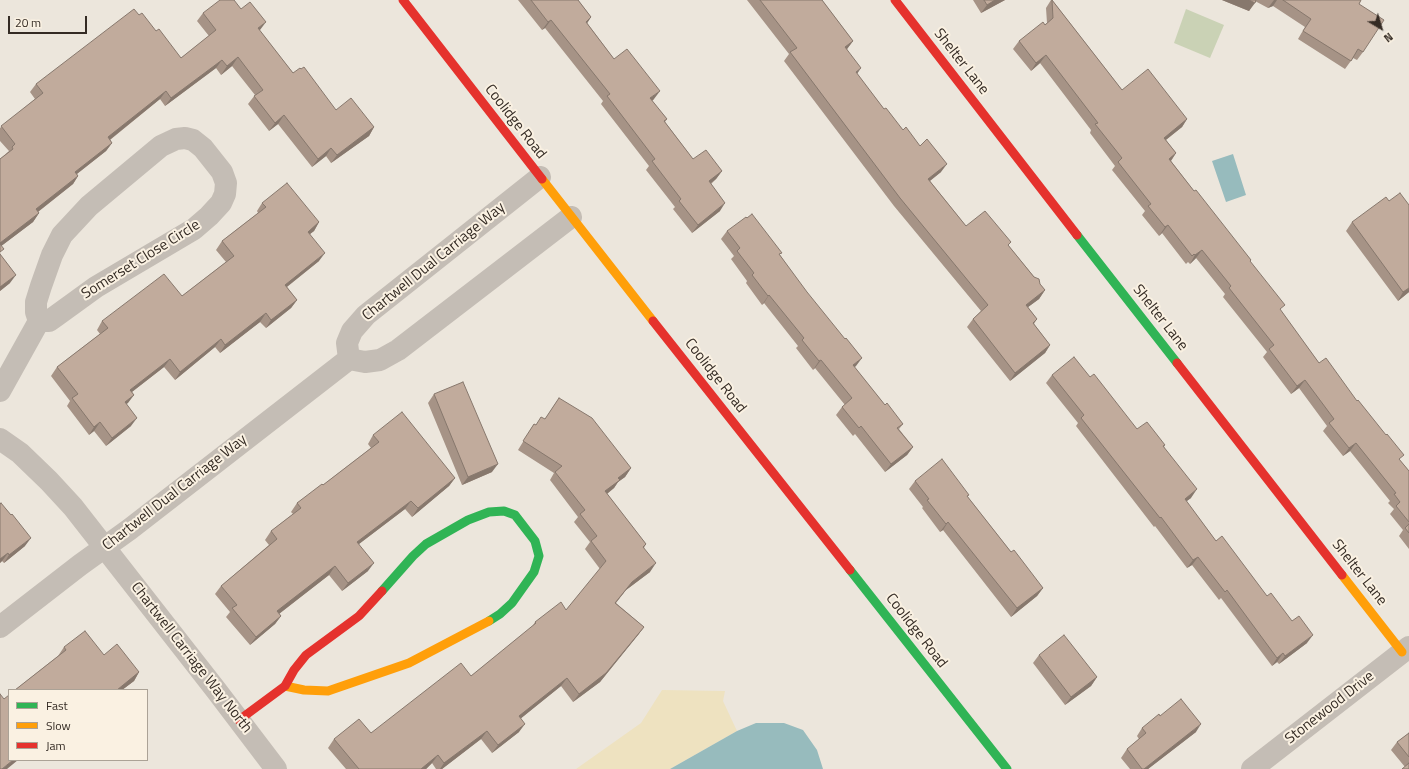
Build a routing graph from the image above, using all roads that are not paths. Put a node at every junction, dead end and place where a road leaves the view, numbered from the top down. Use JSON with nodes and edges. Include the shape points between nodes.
{"nodes":[{"id":1,"x":403,"y":0,"type":"edge"},
{"id":2,"x":895,"y":0,"type":"edge"},
{"id":3,"x":540,"y":177,"type":"junction"},
{"id":4,"x":571,"y":217,"type":"junction"},
{"id":5,"x":39,"y":321,"type":"junction"},
{"id":6,"x":348,"y":359,"type":"junction"},
{"id":7,"x":0,"y":391,"type":"edge"},
{"id":8,"x":0,"y":439,"type":"edge"},
{"id":9,"x":105,"y":548,"type":"junction"},
{"id":10,"x":0,"y":627,"type":"edge"},
{"id":11,"x":1406,"y":650,"type":"edge"},
{"id":12,"x":285,"y":686,"type":"junction"},
{"id":13,"x":239,"y":720,"type":"junction"},
{"id":14,"x":276,"y":769,"type":"edge"},
{"id":15,"x":1007,"y":769,"type":"edge"},
{"id":16,"x":1252,"y":769,"type":"edge"}],
"edges":[{"from":1,"to":3,"type":"street","name":"Coolidge Road"},
{"from":2,"to":11,"type":"street","name":"Shelter Lane"},
{"from":3,"to":4,"type":"street","name":"Coolidge Road"},
{"from":3,"to":6,"type":"street","name":"Chartwell Dual Carriage Way","via":[[366,315],[352,330],[347,343]]},
{"from":4,"to":6,"type":"street","via":[[398,350],[380,360],[365,362]]},
{"from":4,"to":15,"type":"street","name":"Coolidge Road"},
{"from":5,"to":5,"type":"street","name":"Somerset Close Circle","via":[[36,302],[52,255],[62,235],[89,206],[161,146],[185,138],[193,140],[203,148],[222,172],[226,183],[221,203],[209,216],[194,229],[96,287],[49,321]]},
{"from":5,"to":7,"type":"street"},
{"from":6,"to":9,"type":"street","name":"Chartwell Dual Carriage Way"},
{"from":8,"to":9,"type":"street","name":"Chartwell Carriage Way North","via":[[20,453],[49,480]]},
{"from":9,"to":10,"type":"street","name":"Chartwell Dual Carriage Way"},
{"from":9,"to":13,"type":"street","name":"Chartwell Carriage Way North"},
{"from":11,"to":16,"type":"street","name":"Stonewood Drive"},
{"from":12,"to":12,"type":"street","via":[[328,691],[409,663],[486,623],[512,603],[534,572],[539,556],[535,541],[515,515],[504,511],[489,512],[468,520],[426,544],[359,616],[306,655]]},
{"from":12,"to":13,"type":"street"},
{"from":13,"to":14,"type":"street","name":"Chartwell Carriage Way North"}]}
